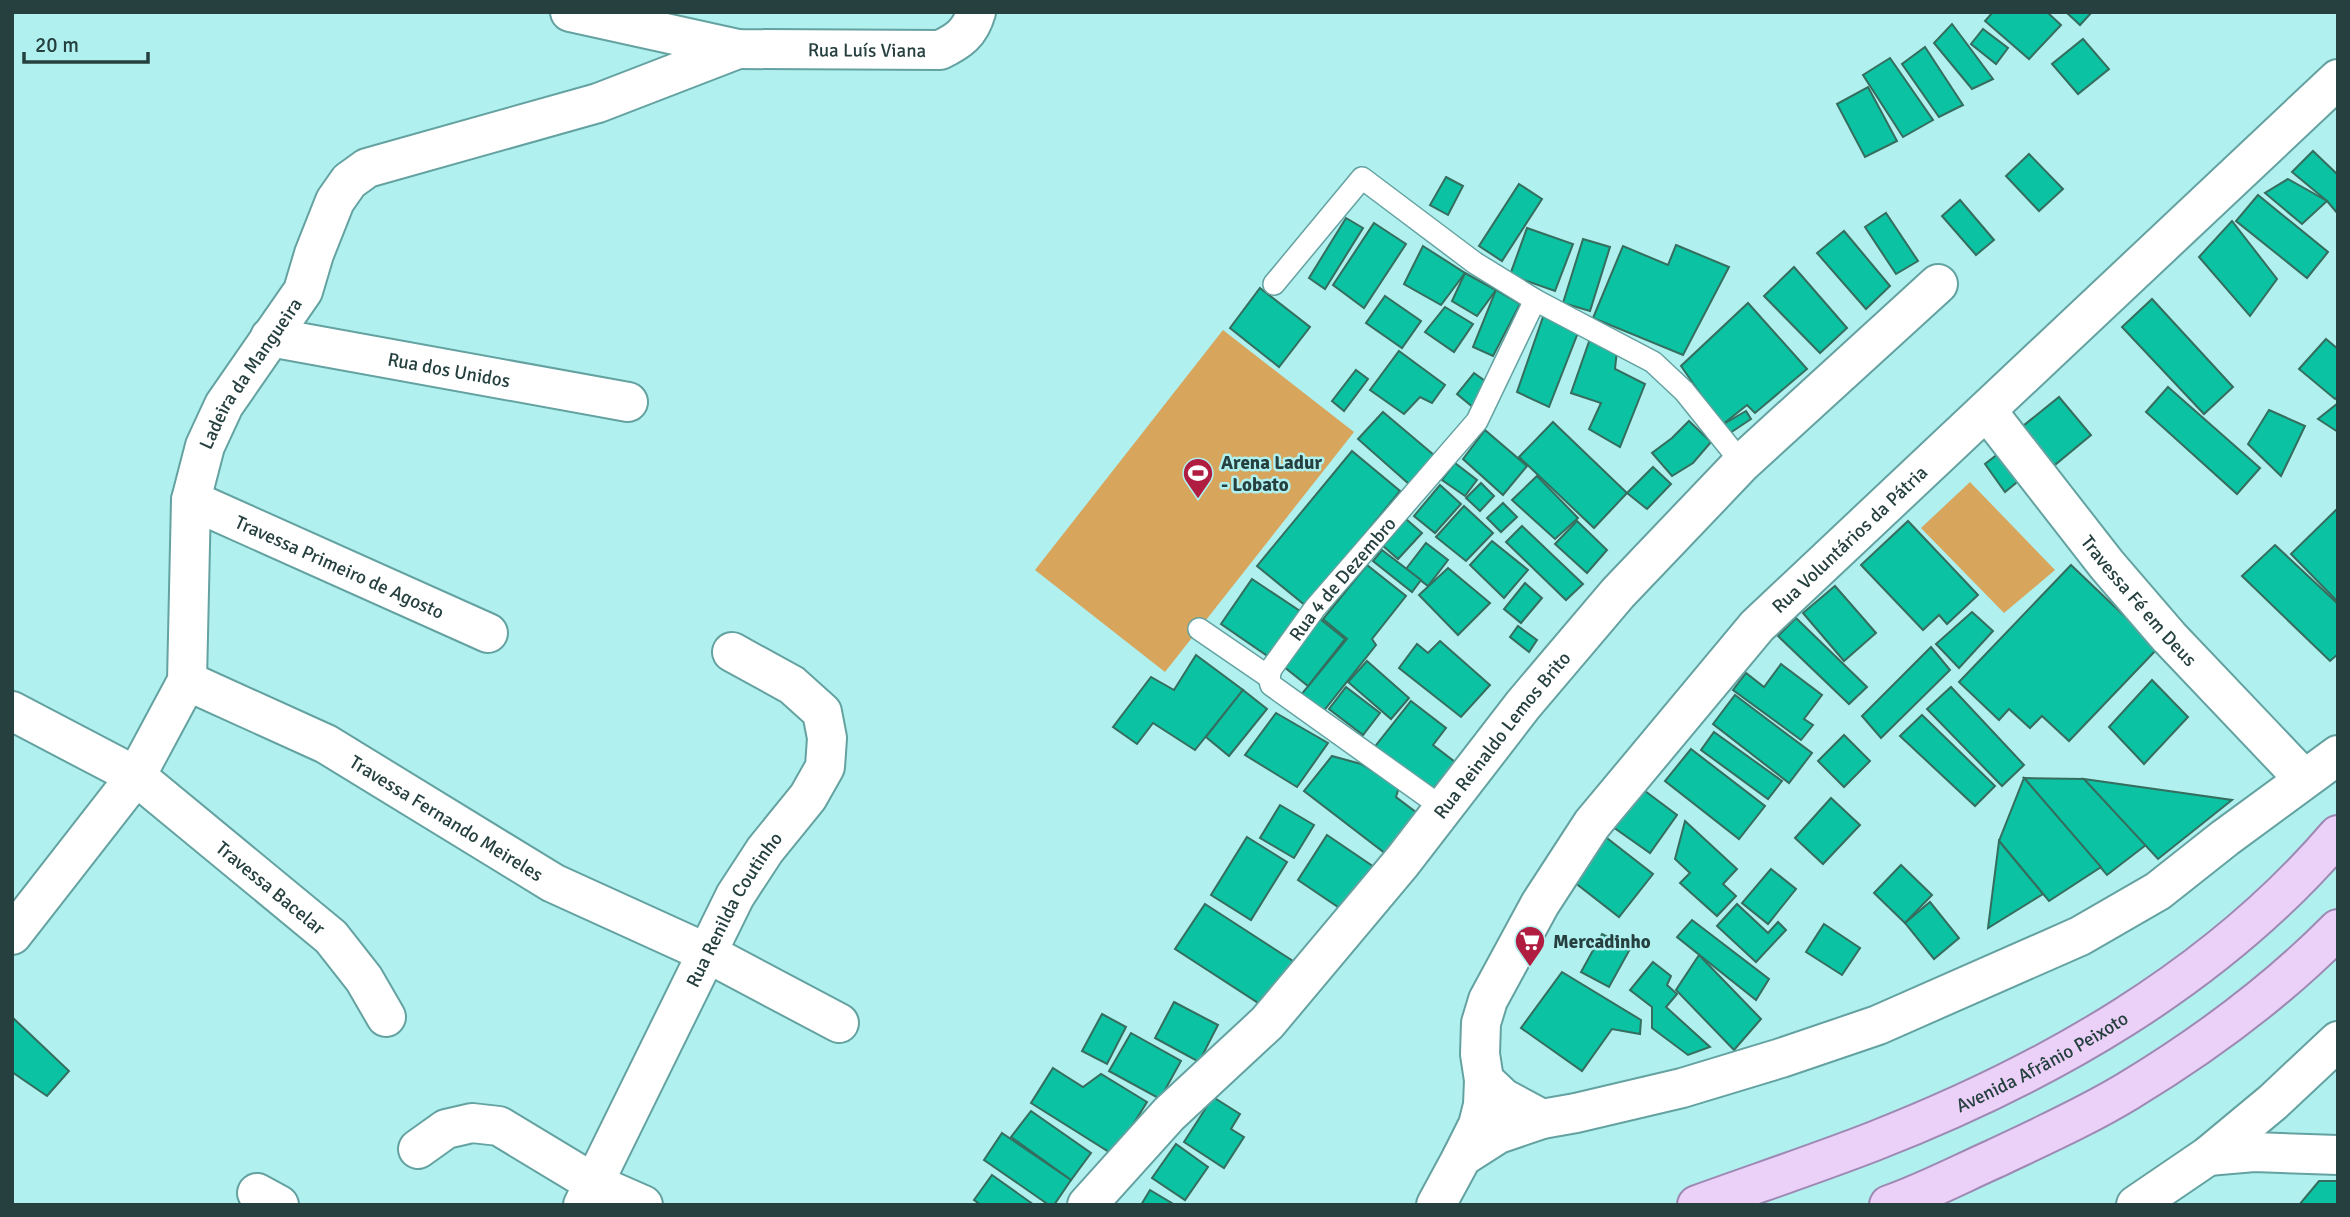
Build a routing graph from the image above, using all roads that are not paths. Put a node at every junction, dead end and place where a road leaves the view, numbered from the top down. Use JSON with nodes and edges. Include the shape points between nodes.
{"nodes":[{"id":1,"x":570,"y":12,"type":"edge"},
{"id":2,"x":976,"y":12,"type":"edge"},
{"id":3,"x":738,"y":49,"type":"junction"},
{"id":4,"x":2338,"y":79,"type":"edge"},
{"id":5,"x":1274,"y":284,"type":"dead end"},
{"id":6,"x":1938,"y":284,"type":"dead end"},
{"id":7,"x":1535,"y":300,"type":"junction"},
{"id":8,"x":270,"y":337,"type":"junction"},
{"id":9,"x":628,"y":402,"type":"dead end"},
{"id":10,"x":1987,"y":411,"type":"junction"},
{"id":11,"x":1742,"y":463,"type":"junction"},
{"id":12,"x":191,"y":500,"type":"junction"},
{"id":13,"x":1199,"y":629,"type":"dead end"},
{"id":14,"x":488,"y":633,"type":"dead end"},
{"id":15,"x":732,"y":652,"type":"dead end"},
{"id":16,"x":1269,"y":677,"type":"junction"},
{"id":17,"x":187,"y":681,"type":"junction"},
{"id":18,"x":12,"y":711,"type":"edge"},
{"id":19,"x":2338,"y":755,"type":"edge"},
{"id":20,"x":136,"y":776,"type":"junction"},
{"id":21,"x":2304,"y":779,"type":"junction"},
{"id":22,"x":1443,"y":808,"type":"junction"},
{"id":23,"x":2338,"y":835,"type":"edge"},
{"id":24,"x":25,"y":895,"type":"edge"},
{"id":25,"x":2338,"y":929,"type":"edge"},
{"id":26,"x":12,"y":935,"type":"edge"},
{"id":27,"x":707,"y":953,"type":"junction"},
{"id":28,"x":386,"y":1017,"type":"dead end"},
{"id":29,"x":839,"y":1023,"type":"dead end"},
{"id":30,"x":2338,"y":1041,"type":"edge"},
{"id":31,"x":1484,"y":1080,"type":"junction"},
{"id":32,"x":1542,"y":1119,"type":"junction"},
{"id":33,"x":418,"y":1149,"type":"dead end"},
{"id":34,"x":2338,"y":1155,"type":"edge"},
{"id":35,"x":2208,"y":1156,"type":"junction"},
{"id":36,"x":1462,"y":1157,"type":"junction"},
{"id":37,"x":589,"y":1194,"type":"edge"},
{"id":38,"x":643,"y":1205,"type":"edge"},
{"id":39,"x":1087,"y":1205,"type":"edge"},
{"id":40,"x":1436,"y":1205,"type":"edge"},
{"id":41,"x":1697,"y":1205,"type":"edge"},
{"id":42,"x":1889,"y":1205,"type":"edge"},
{"id":43,"x":2136,"y":1205,"type":"edge"}],
"edges":[{"from":1,"to":3,"type":"street"},
{"from":2,"to":3,"type":"street","name":"Rua Luís Viana","via":[[972,26],[959,40],[940,50]]},
{"from":3,"to":8,"type":"street","name":"Ladeira da Mangueira","via":[[598,103],[367,169],[349,181],[335,201],[303,291]]},
{"from":4,"to":10,"type":"street","name":"Rua Voluntários da Pátria"},
{"from":5,"to":7,"type":"lane","via":[[1362,178],[1475,263]]},
{"from":6,"to":11,"type":"street","name":"Rua Reinaldo Lemos Brito"},
{"from":7,"to":11,"type":"lane","via":[[1653,362],[1684,391]]},
{"from":7,"to":16,"type":"lane","name":"Rua 4 de Dezembro","via":[[1477,421],[1315,608]]},
{"from":8,"to":9,"type":"street","name":"Rua dos Unidos"},
{"from":8,"to":12,"type":"street","name":"Ladeira da Mangueira","via":[[224,405],[205,446]]},
{"from":10,"to":21,"type":"street","name":"Travessa Fé em Deus","via":[[2160,627]]},
{"from":10,"to":31,"type":"street","name":"Rua Voluntários da Pátria","via":[[1757,626],[1592,824],[1540,904],[1488,1000],[1481,1023]]},
{"from":11,"to":22,"type":"street","name":"Rua Reinaldo Lemos Brito","via":[[1618,593]]},
{"from":12,"to":14,"type":"street","name":"Travessa Primeiro de Agosto"},
{"from":12,"to":17,"type":"street","name":"Ladeira da Mangueira"},
{"from":13,"to":16,"type":"lane"},
{"from":15,"to":27,"type":"street","name":"Rua Renilda Coutinho","via":[[792,685],[822,712],[827,738],[825,767],[735,897]]},
{"from":16,"to":22,"type":"lane","via":[[1271,685]]},
{"from":17,"to":20,"type":"street","name":"Ladeira da Mangueira"},
{"from":17,"to":27,"type":"street","name":"Travessa Fernando Meireles","via":[[326,744],[553,883]]},
{"from":18,"to":20,"type":"street","name":"Travessa Bacelar"},
{"from":19,"to":21,"type":"street"},
{"from":20,"to":24,"type":"street","name":"Ladeira da Mangueira"},
{"from":20,"to":28,"type":"street","name":"Travessa Bacelar","via":[[331,937]]},
{"from":21,"to":32,"type":"street","via":[[2158,891],[2080,936],[1878,1025],[1781,1058],[1682,1088]]},
{"from":22,"to":39,"type":"street","name":"Rua Reinaldo Lemos Brito","via":[[1267,1023],[1169,1114]]},
{"from":23,"to":41,"type":"main road","name":"Avenida Afrânio Peixoto","via":[[2248,927],[2170,987],[2095,1036],[1988,1091],[1873,1142]]},
{"from":24,"to":26,"type":"street","name":"Ladeira da Mangueira"},
{"from":25,"to":42,"type":"main road","via":[[2223,1029],[2127,1092],[2024,1145]]},
{"from":27,"to":29,"type":"street","name":"Travessa Fernando Meireles"},
{"from":27,"to":37,"type":"street","name":"Rua Renilda Coutinho"},
{"from":30,"to":35,"type":"street"},
{"from":31,"to":32,"type":"street","via":[[1503,1098]]},
{"from":31,"to":36,"type":"street","name":"Rua Voluntários da Pátria","via":[[1478,1125]]},
{"from":32,"to":36,"type":"street","via":[[1497,1134]]},
{"from":33,"to":37,"type":"street","via":[[446,1129],[472,1123],[499,1126]]},
{"from":34,"to":35,"type":"street","via":[[2267,1152]]},
{"from":35,"to":43,"type":"street"},
{"from":36,"to":40,"type":"street","name":"Rua Voluntários da Pátria"},
{"from":37,"to":38,"type":"street"}]}
